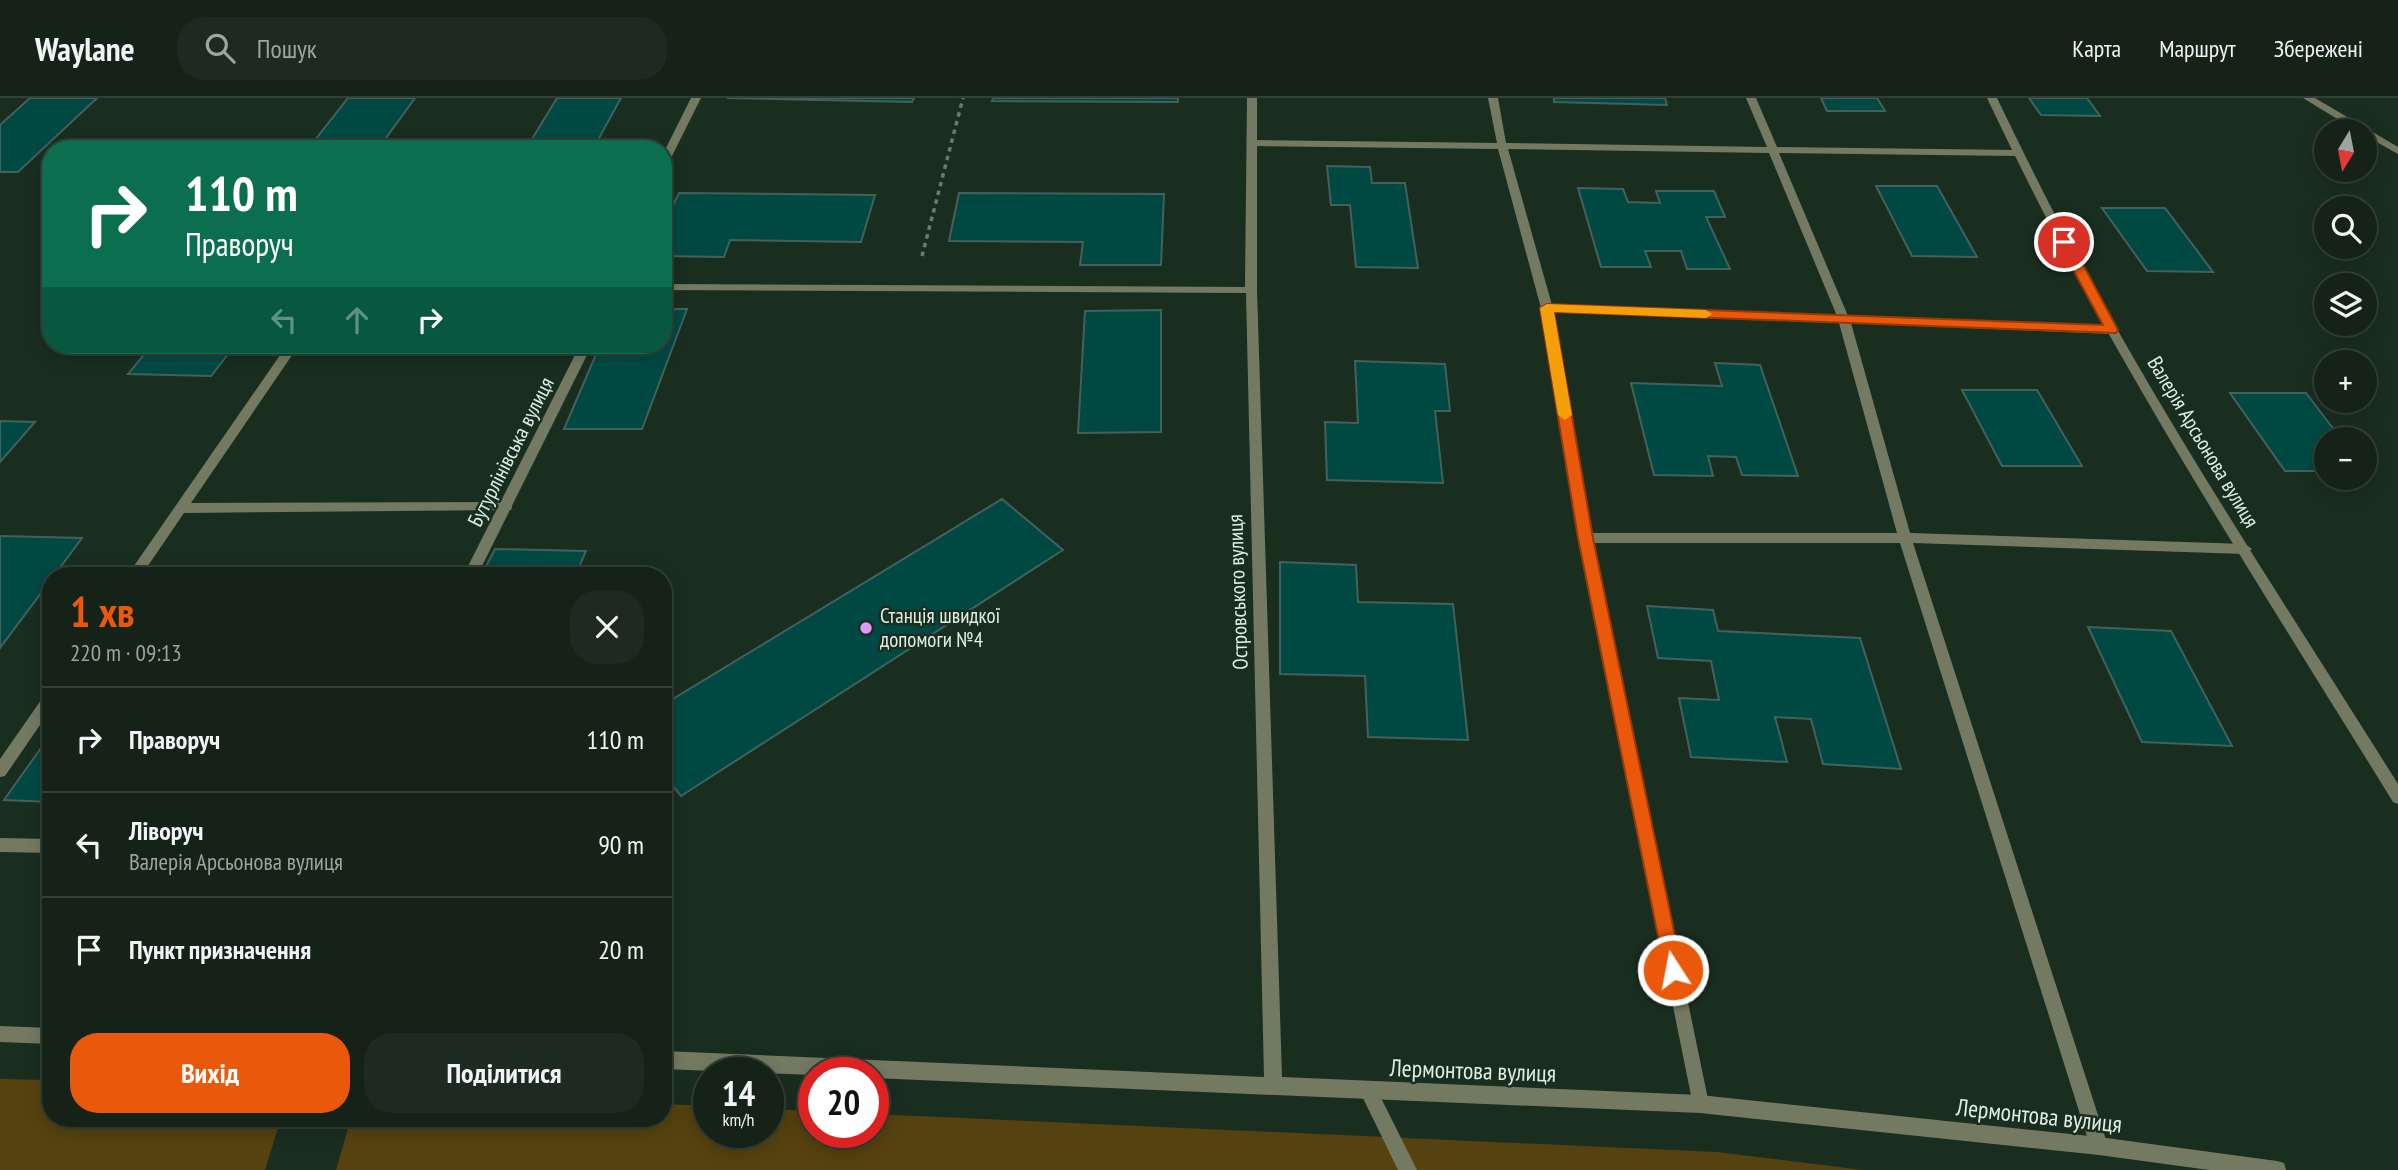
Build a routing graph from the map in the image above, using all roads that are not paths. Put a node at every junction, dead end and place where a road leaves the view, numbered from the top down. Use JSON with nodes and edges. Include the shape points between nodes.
{"nodes":[{"id":1,"x":696,"y":98,"type":"edge"},
{"id":2,"x":1252,"y":98,"type":"edge"},
{"id":3,"x":1493,"y":98,"type":"edge"},
{"id":4,"x":1751,"y":98,"type":"edge"},
{"id":5,"x":1992,"y":98,"type":"edge"},
{"id":6,"x":2308,"y":98,"type":"edge"},
{"id":7,"x":2344,"y":119,"type":"edge"},
{"id":8,"x":2377,"y":139,"type":"edge"},
{"id":9,"x":1252,"y":143,"type":"junction"},
{"id":10,"x":672,"y":146,"type":"edge"},
{"id":11,"x":1502,"y":146,"type":"junction"},
{"id":12,"x":1774,"y":150,"type":"junction"},
{"id":13,"x":2398,"y":151,"type":"edge"},
{"id":14,"x":2017,"y":153,"type":"junction"},
{"id":15,"x":672,"y":287,"type":"edge"},
{"id":16,"x":1251,"y":290,"type":"junction"},
{"id":17,"x":1547,"y":308,"type":"junction"},
{"id":18,"x":1844,"y":319,"type":"junction"},
{"id":19,"x":2112,"y":330,"type":"junction"},
{"id":20,"x":287,"y":354,"type":"edge"},
{"id":21,"x":582,"y":354,"type":"edge"},
{"id":22,"x":506,"y":507,"type":"junction"},
{"id":23,"x":181,"y":508,"type":"junction"},
{"id":24,"x":1585,"y":538,"type":"junction"},
{"id":25,"x":1905,"y":538,"type":"junction"},
{"id":26,"x":2245,"y":548,"type":"junction"},
{"id":27,"x":140,"y":567,"type":"edge"},
{"id":28,"x":475,"y":567,"type":"edge"},
{"id":29,"x":42,"y":710,"type":"edge"},
{"id":30,"x":0,"y":771,"type":"edge"},
{"id":31,"x":2398,"y":797,"type":"edge"},
{"id":32,"x":0,"y":845,"type":"edge"},
{"id":33,"x":42,"y":846,"type":"edge"},
{"id":34,"x":0,"y":1034,"type":"edge"},
{"id":35,"x":42,"y":1036,"type":"edge"},
{"id":36,"x":672,"y":1060,"type":"edge"},
{"id":37,"x":1273,"y":1085,"type":"junction"},
{"id":38,"x":1370,"y":1092,"type":"junction"},
{"id":39,"x":1700,"y":1104,"type":"junction"},
{"id":40,"x":2099,"y":1146,"type":"junction"},
{"id":41,"x":1408,"y":1170,"type":"edge"},
{"id":42,"x":2277,"y":1170,"type":"edge"}],
"edges":[{"from":1,"to":10,"type":"street"},
{"from":2,"to":9,"type":"street","name":"Островського вулиця"},
{"from":3,"to":11,"type":"street"},
{"from":4,"to":12,"type":"street"},
{"from":5,"to":14,"type":"street","name":"Валерія Арсьонова вулиця"},
{"from":6,"to":7,"type":"street"},
{"from":8,"to":13,"type":"street"},
{"from":9,"to":11,"type":"street"},
{"from":9,"to":16,"type":"street","name":"Островського вулиця"},
{"from":11,"to":12,"type":"street"},
{"from":11,"to":17,"type":"street"},
{"from":12,"to":14,"type":"street"},
{"from":12,"to":18,"type":"street"},
{"from":14,"to":19,"type":"street","name":"Валерія Арсьонова вулиця"},
{"from":15,"to":16,"type":"street"},
{"from":16,"to":37,"type":"street","name":"Островського вулиця"},
{"from":17,"to":18,"type":"street"},
{"from":17,"to":24,"type":"street"},
{"from":18,"to":19,"type":"street"},
{"from":18,"to":25,"type":"street"},
{"from":19,"to":26,"type":"street","name":"Валерія Арсьонова вулиця"},
{"from":20,"to":23,"type":"street"},
{"from":21,"to":22,"type":"street","name":"Бутурлінівська вулиця"},
{"from":22,"to":23,"type":"street"},
{"from":22,"to":28,"type":"street","name":"Бутурлінівська вулиця"},
{"from":23,"to":27,"type":"street"},
{"from":24,"to":25,"type":"street"},
{"from":24,"to":39,"type":"street"},
{"from":25,"to":26,"type":"street"},
{"from":25,"to":40,"type":"street"},
{"from":26,"to":31,"type":"street","name":"Валерія Арсьонова вулиця"},
{"from":29,"to":30,"type":"street"},
{"from":32,"to":33,"type":"street"},
{"from":34,"to":35,"type":"street"},
{"from":36,"to":37,"type":"street","name":"Лермонтова вулиця"},
{"from":37,"to":38,"type":"street","name":"Лермонтова вулиця"},
{"from":38,"to":39,"type":"street","name":"Лермонтова вулиця"},
{"from":38,"to":41,"type":"street"},
{"from":39,"to":40,"type":"street","name":"Лермонтова вулиця"},
{"from":40,"to":42,"type":"street","name":"Лермонтова вулиця"}]}
